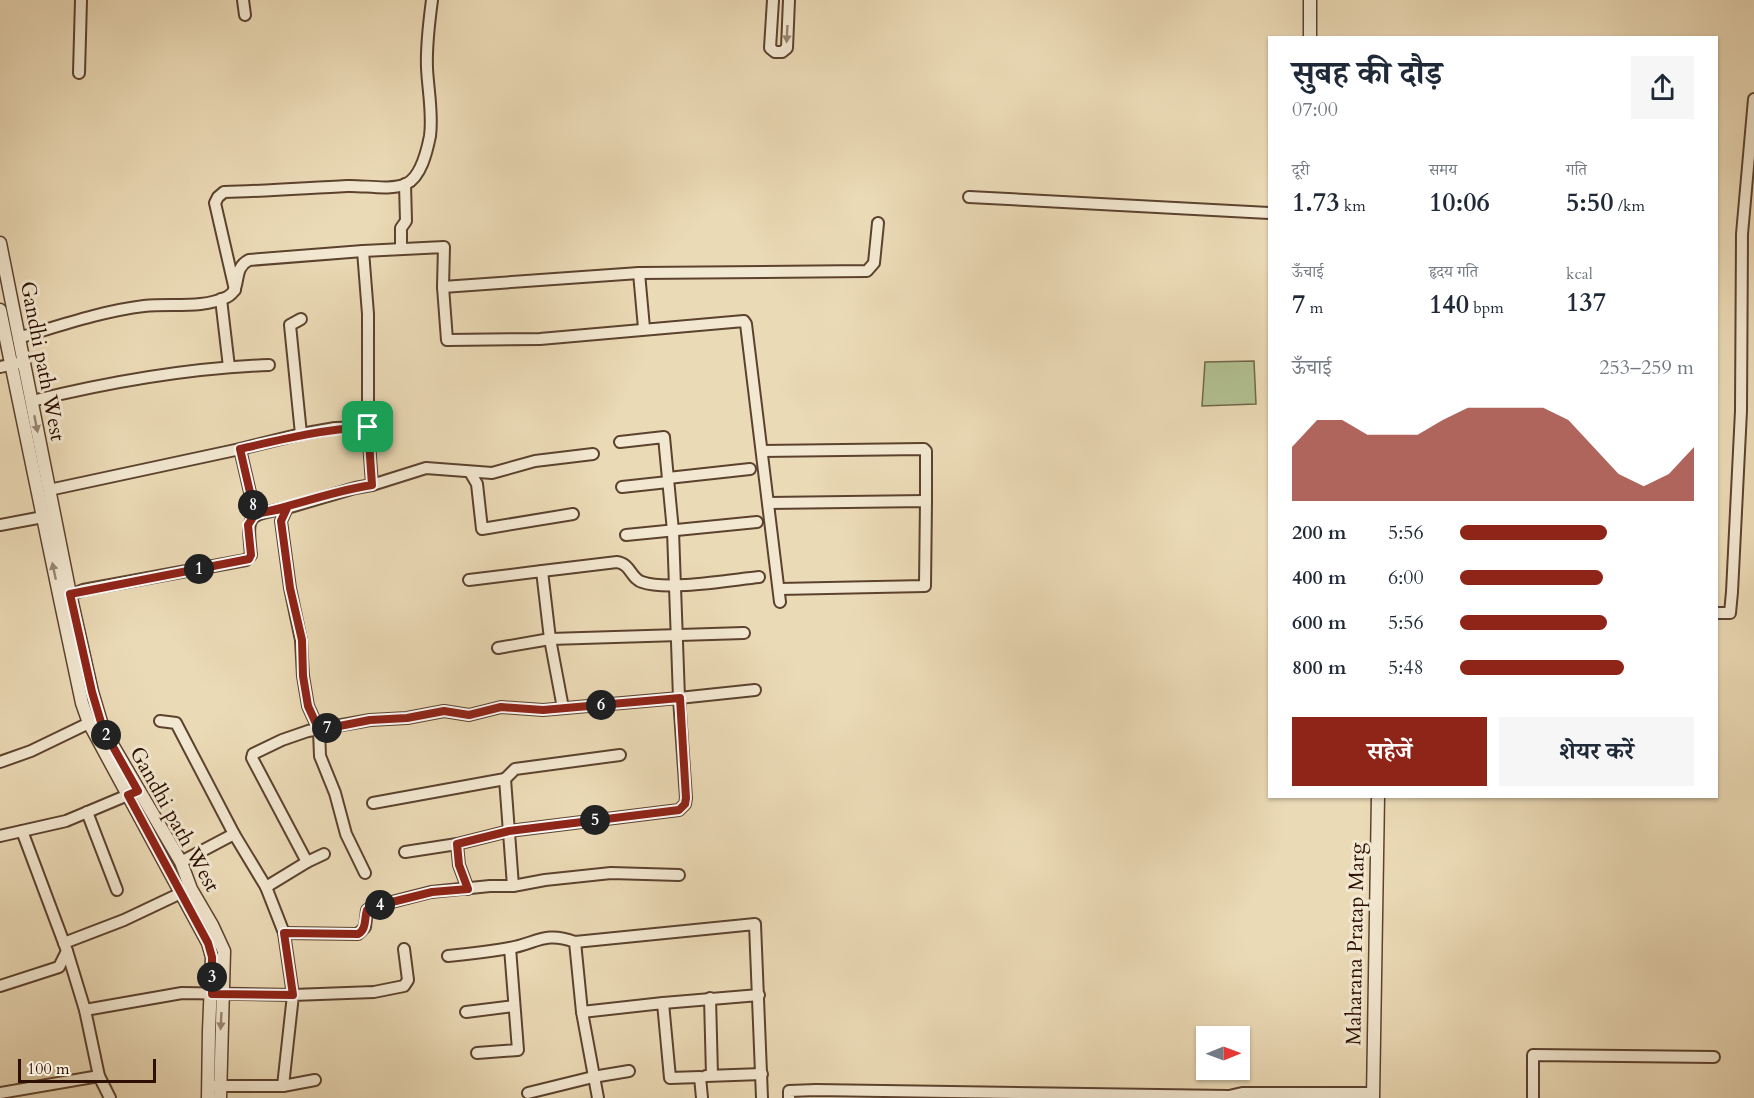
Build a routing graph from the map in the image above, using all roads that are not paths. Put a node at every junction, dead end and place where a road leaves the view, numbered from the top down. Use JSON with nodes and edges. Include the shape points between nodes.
{"nodes":[{"id":1,"x":81,"y":0,"type":"edge"},
{"id":2,"x":243,"y":0,"type":"edge"},
{"id":3,"x":432,"y":0,"type":"edge"},
{"id":4,"x":773,"y":0,"type":"edge"},
{"id":5,"x":789,"y":0,"type":"edge"},
{"id":6,"x":1310,"y":0,"type":"edge"},
{"id":7,"x":245,"y":15,"type":"dead end"},
{"id":8,"x":1310,"y":36,"type":"edge"},
{"id":9,"x":79,"y":73,"type":"dead end"},
{"id":10,"x":1754,"y":99,"type":"edge"},
{"id":11,"x":405,"y":184,"type":"junction"},
{"id":12,"x":969,"y":197,"type":"dead end"},
{"id":13,"x":1268,"y":213,"type":"edge"},
{"id":14,"x":878,"y":223,"type":"dead end"},
{"id":15,"x":0,"y":243,"type":"edge"},
{"id":16,"x":401,"y":248,"type":"junction"},
{"id":17,"x":363,"y":251,"type":"junction"},
{"id":18,"x":639,"y":273,"type":"junction"},
{"id":19,"x":443,"y":287,"type":"junction"},
{"id":20,"x":235,"y":290,"type":"junction"},
{"id":21,"x":221,"y":299,"type":"junction"},
{"id":22,"x":0,"y":310,"type":"edge"},
{"id":23,"x":301,"y":319,"type":"dead end"},
{"id":24,"x":644,"y":328,"type":"junction"},
{"id":25,"x":18,"y":338,"type":"junction"},
{"id":26,"x":11,"y":365,"type":"edge"},
{"id":27,"x":269,"y":365,"type":"dead end"},
{"id":28,"x":229,"y":367,"type":"junction"},
{"id":29,"x":32,"y":401,"type":"junction"},
{"id":30,"x":368,"y":427,"type":"junction"},
{"id":31,"x":301,"y":434,"type":"junction"},
{"id":32,"x":620,"y":442,"type":"dead end"},
{"id":33,"x":240,"y":449,"type":"junction"},
{"id":34,"x":762,"y":451,"type":"junction"},
{"id":35,"x":592,"y":454,"type":"dead end"},
{"id":36,"x":750,"y":469,"type":"dead end"},
{"id":37,"x":470,"y":472,"type":"junction"},
{"id":38,"x":668,"y":480,"type":"junction"},
{"id":39,"x":372,"y":485,"type":"junction"},
{"id":40,"x":622,"y":487,"type":"dead end"},
{"id":41,"x":49,"y":490,"type":"junction"},
{"id":42,"x":926,"y":501,"type":"junction"},
{"id":43,"x":768,"y":503,"type":"junction"},
{"id":44,"x":287,"y":508,"type":"junction"},
{"id":45,"x":255,"y":514,"type":"junction"},
{"id":46,"x":573,"y":514,"type":"dead end"},
{"id":47,"x":43,"y":517,"type":"junction"},
{"id":48,"x":756,"y":522,"type":"dead end"},
{"id":49,"x":0,"y":525,"type":"edge"},
{"id":50,"x":673,"y":531,"type":"junction"},
{"id":51,"x":626,"y":535,"type":"dead end"},
{"id":52,"x":542,"y":571,"type":"junction"},
{"id":53,"x":759,"y":577,"type":"dead end"},
{"id":54,"x":469,"y":580,"type":"dead end"},
{"id":55,"x":676,"y":585,"type":"junction"},
{"id":56,"x":779,"y":589,"type":"junction"},
{"id":57,"x":65,"y":597,"type":"junction"},
{"id":58,"x":780,"y":602,"type":"dead end"},
{"id":59,"x":1718,"y":613,"type":"edge"},
{"id":60,"x":744,"y":633,"type":"dead end"},
{"id":61,"x":678,"y":635,"type":"junction"},
{"id":62,"x":550,"y":639,"type":"junction"},
{"id":63,"x":498,"y":648,"type":"dead end"},
{"id":64,"x":755,"y":690,"type":"dead end"},
{"id":65,"x":680,"y":698,"type":"junction"},
{"id":66,"x":563,"y":708,"type":"junction"},
{"id":67,"x":159,"y":721,"type":"dead end"},
{"id":68,"x":89,"y":723,"type":"junction"},
{"id":69,"x":319,"y":730,"type":"junction"},
{"id":70,"x":620,"y":755,"type":"dead end"},
{"id":71,"x":0,"y":762,"type":"edge"},
{"id":72,"x":505,"y":779,"type":"junction"},
{"id":73,"x":133,"y":793,"type":"junction"},
{"id":74,"x":1378,"y":798,"type":"edge"},
{"id":75,"x":373,"y":803,"type":"dead end"},
{"id":76,"x":87,"y":812,"type":"junction"},
{"id":77,"x":22,"y":831,"type":"junction"},
{"id":78,"x":509,"y":831,"type":"junction"},
{"id":79,"x":234,"y":834,"type":"junction"},
{"id":80,"x":0,"y":836,"type":"edge"},
{"id":81,"x":457,"y":844,"type":"junction"},
{"id":82,"x":405,"y":852,"type":"dead end"},
{"id":83,"x":324,"y":854,"type":"dead end"},
{"id":84,"x":181,"y":862,"type":"junction"},
{"id":85,"x":307,"y":862,"type":"junction"},
{"id":86,"x":365,"y":873,"type":"dead end"},
{"id":87,"x":679,"y":875,"type":"dead end"},
{"id":88,"x":513,"y":886,"type":"junction"},
{"id":89,"x":266,"y":887,"type":"junction"},
{"id":90,"x":468,"y":889,"type":"junction"},
{"id":91,"x":117,"y":890,"type":"dead end"},
{"id":92,"x":181,"y":893,"type":"junction"},
{"id":93,"x":284,"y":933,"type":"junction"},
{"id":94,"x":575,"y":942,"type":"junction"},
{"id":95,"x":66,"y":947,"type":"junction"},
{"id":96,"x":510,"y":948,"type":"junction"},
{"id":97,"x":404,"y":949,"type":"dead end"},
{"id":98,"x":448,"y":956,"type":"dead end"},
{"id":99,"x":0,"y":986,"type":"edge"},
{"id":100,"x":217,"y":994,"type":"junction"},
{"id":101,"x":293,"y":995,"type":"junction"},
{"id":102,"x":759,"y":995,"type":"junction"},
{"id":103,"x":710,"y":998,"type":"junction"},
{"id":104,"x":663,"y":1003,"type":"junction"},
{"id":105,"x":514,"y":1006,"type":"junction"},
{"id":106,"x":85,"y":1010,"type":"junction"},
{"id":107,"x":466,"y":1012,"type":"dead end"},
{"id":108,"x":582,"y":1012,"type":"junction"},
{"id":109,"x":477,"y":1053,"type":"dead end"},
{"id":110,"x":1714,"y":1057,"type":"dead end"},
{"id":111,"x":629,"y":1071,"type":"dead end"},
{"id":112,"x":762,"y":1074,"type":"junction"},
{"id":113,"x":712,"y":1075,"type":"junction"},
{"id":114,"x":99,"y":1076,"type":"junction"},
{"id":115,"x":593,"y":1077,"type":"junction"},
{"id":116,"x":700,"y":1077,"type":"junction"},
{"id":117,"x":315,"y":1080,"type":"dead end"},
{"id":118,"x":284,"y":1086,"type":"junction"},
{"id":119,"x":214,"y":1092,"type":"edge"},
{"id":120,"x":0,"y":1093,"type":"edge"},
{"id":121,"x":528,"y":1093,"type":"dead end"},
{"id":122,"x":831,"y":1094,"type":"edge"},
{"id":123,"x":866,"y":1094,"type":"edge"},
{"id":124,"x":912,"y":1095,"type":"edge"},
{"id":125,"x":1069,"y":1095,"type":"edge"},
{"id":126,"x":1116,"y":1096,"type":"edge"},
{"id":127,"x":1375,"y":1096,"type":"edge"},
{"id":128,"x":1229,"y":1097,"type":"edge"},
{"id":129,"x":110,"y":1098,"type":"edge"},
{"id":130,"x":598,"y":1098,"type":"edge"},
{"id":131,"x":702,"y":1098,"type":"edge"},
{"id":132,"x":762,"y":1098,"type":"edge"},
{"id":133,"x":789,"y":1098,"type":"edge"},
{"id":134,"x":1533,"y":1098,"type":"edge"}],
"edges":[{"from":1,"to":9,"type":"street"},
{"from":2,"to":7,"type":"street"},
{"from":3,"to":11,"type":"street","via":[[427,55],[430,136],[416,176]]},
{"from":5,"to":4,"type":"street","one_way":true,"via":[[787,48],[782,52],[771,48]]},
{"from":6,"to":8,"type":"street"},
{"from":10,"to":59,"type":"street","via":[[1742,234],[1741,411],[1732,592],[1730,612]]},
{"from":11,"to":16,"type":"street","via":[[406,221],[401,228]]},
{"from":11,"to":20,"type":"street","via":[[224,192],[215,203]]},
{"from":12,"to":13,"type":"street"},
{"from":14,"to":18,"type":"street","via":[[874,262],[867,272]]},
{"from":15,"to":25,"type":"street","name":"Gandhi path West"},
{"from":16,"to":17,"type":"street"},
{"from":16,"to":19,"type":"street","via":[[444,247]]},
{"from":17,"to":20,"type":"street","via":[[249,260],[238,270]]},
{"from":17,"to":30,"type":"street","via":[[368,314]]},
{"from":18,"to":19,"type":"street"},
{"from":18,"to":24,"type":"street"},
{"from":19,"to":24,"type":"street","via":[[447,340],[540,339]]},
{"from":20,"to":21,"type":"street"},
{"from":21,"to":25,"type":"street","via":[[143,306]]},
{"from":21,"to":28,"type":"street"},
{"from":22,"to":26,"type":"street"},
{"from":23,"to":31,"type":"street","via":[[290,325]]},
{"from":24,"to":34,"type":"street","via":[[744,321]]},
{"from":25,"to":26,"type":"street","name":"Gandhi path West"},
{"from":26,"to":29,"type":"street","name":"Gandhi path West"},
{"from":26,"to":47,"type":"street"},
{"from":27,"to":28,"type":"street"},
{"from":28,"to":29,"type":"street","via":[[89,387]]},
{"from":29,"to":41,"type":"street","name":"Gandhi path West","one_way":true},
{"from":30,"to":31,"type":"street"},
{"from":30,"to":39,"type":"street"},
{"from":31,"to":33,"type":"street"},
{"from":32,"to":38,"type":"street","via":[[664,437]]},
{"from":33,"to":41,"type":"street"},
{"from":33,"to":45,"type":"street"},
{"from":34,"to":42,"type":"street","via":[[924,449]]},
{"from":34,"to":43,"type":"street"},
{"from":35,"to":37,"type":"street","via":[[535,461],[492,473]]},
{"from":36,"to":38,"type":"street"},
{"from":37,"to":39,"type":"street","via":[[426,468]]},
{"from":37,"to":46,"type":"street","via":[[477,484],[482,529]]},
{"from":38,"to":40,"type":"street"},
{"from":38,"to":50,"type":"street"},
{"from":39,"to":44,"type":"street"},
{"from":41,"to":57,"type":"street","name":"Gandhi path West"},
{"from":42,"to":43,"type":"street"},
{"from":42,"to":56,"type":"street","via":[[924,586]]},
{"from":43,"to":56,"type":"street"},
{"from":44,"to":45,"type":"street"},
{"from":44,"to":69,"type":"street","via":[[281,521],[290,588],[302,640],[308,706]]},
{"from":45,"to":57,"type":"street","via":[[248,525],[251,555],[246,560],[83,590]]},
{"from":47,"to":49,"type":"street"},
{"from":57,"to":47,"type":"street","one_way":true},
{"from":48,"to":50,"type":"street"},
{"from":50,"to":51,"type":"street"},
{"from":50,"to":55,"type":"street"},
{"from":52,"to":54,"type":"street"},
{"from":52,"to":55,"type":"street","via":[[618,562],[643,583]]},
{"from":52,"to":62,"type":"street"},
{"from":53,"to":55,"type":"street"},
{"from":55,"to":61,"type":"street"},
{"from":56,"to":58,"type":"street"},
{"from":57,"to":68,"type":"street"},
{"from":57,"to":73,"type":"street","name":"Gandhi path West","via":[[103,729]]},
{"from":60,"to":61,"type":"street"},
{"from":61,"to":62,"type":"street"},
{"from":61,"to":65,"type":"street"},
{"from":62,"to":63,"type":"street"},
{"from":62,"to":66,"type":"street"},
{"from":64,"to":65,"type":"street"},
{"from":65,"to":66,"type":"street"},
{"from":65,"to":78,"type":"street","via":[[686,798],[679,810]]},
{"from":66,"to":69,"type":"street","via":[[501,707],[469,715],[444,711]]},
{"from":67,"to":79,"type":"street","via":[[176,723]]},
{"from":68,"to":71,"type":"street","via":[[31,752]]},
{"from":68,"to":73,"type":"street"},
{"from":69,"to":85,"type":"street","via":[[282,740],[252,758]]},
{"from":69,"to":86,"type":"street","via":[[320,756],[346,834]]},
{"from":70,"to":72,"type":"street","via":[[514,769]]},
{"from":72,"to":75,"type":"street"},
{"from":72,"to":78,"type":"street"},
{"from":73,"to":76,"type":"street"},
{"from":73,"to":84,"type":"street","name":"Gandhi path West"},
{"from":73,"to":92,"type":"street"},
{"from":74,"to":127,"type":"street","name":"Maharana Pratap Marg"},
{"from":76,"to":77,"type":"street"},
{"from":76,"to":91,"type":"street"},
{"from":77,"to":80,"type":"street"},
{"from":77,"to":95,"type":"street"},
{"from":78,"to":81,"type":"street"},
{"from":78,"to":88,"type":"street"},
{"from":79,"to":84,"type":"street"},
{"from":79,"to":89,"type":"street"},
{"from":81,"to":82,"type":"street"},
{"from":81,"to":90,"type":"street","via":[[459,865]]},
{"from":83,"to":85,"type":"street"},
{"from":84,"to":100,"type":"street","name":"Gandhi path West","via":[[224,951]]},
{"from":85,"to":89,"type":"street"},
{"from":87,"to":88,"type":"street","via":[[611,873]]},
{"from":88,"to":90,"type":"street"},
{"from":89,"to":93,"type":"street"},
{"from":90,"to":93,"type":"street","via":[[432,892],[372,907],[367,910],[363,932],[358,934]]},
{"from":92,"to":95,"type":"street"},
{"from":92,"to":100,"type":"street","via":[[208,943]]},
{"from":93,"to":101,"type":"street"},
{"from":94,"to":96,"type":"street","via":[[560,936]]},
{"from":94,"to":102,"type":"street","via":[[755,924]]},
{"from":94,"to":108,"type":"street"},
{"from":95,"to":99,"type":"street","via":[[59,967]]},
{"from":95,"to":106,"type":"street"},
{"from":96,"to":98,"type":"street"},
{"from":96,"to":105,"type":"street"},
{"from":97,"to":101,"type":"street","via":[[408,980],[404,986],[374,992]]},
{"from":100,"to":101,"type":"street"},
{"from":100,"to":106,"type":"street","via":[[182,993]]},
{"from":100,"to":119,"type":"street","name":"Gandhi path West"},
{"from":101,"to":118,"type":"street"},
{"from":102,"to":103,"type":"street"},
{"from":102,"to":112,"type":"street"},
{"from":103,"to":104,"type":"street"},
{"from":103,"to":113,"type":"street"},
{"from":104,"to":108,"type":"street"},
{"from":104,"to":116,"type":"street","via":[[670,1078]]},
{"from":105,"to":107,"type":"street"},
{"from":105,"to":109,"type":"street","via":[[518,1050]]},
{"from":106,"to":114,"type":"street"},
{"from":108,"to":115,"type":"street"},
{"from":110,"to":134,"type":"street","via":[[1533,1055]]},
{"from":111,"to":115,"type":"street"},
{"from":112,"to":113,"type":"street"},
{"from":112,"to":132,"type":"street"},
{"from":113,"to":116,"type":"street"},
{"from":114,"to":120,"type":"street"},
{"from":114,"to":129,"type":"street"},
{"from":115,"to":121,"type":"street"},
{"from":115,"to":130,"type":"street"},
{"from":116,"to":131,"type":"street"},
{"from":117,"to":118,"type":"street"},
{"from":118,"to":119,"type":"street"},
{"from":122,"to":123,"type":"street"},
{"from":122,"to":133,"type":"street","via":[[789,1091]]},
{"from":123,"to":124,"type":"street"},
{"from":124,"to":125,"type":"street"},
{"from":125,"to":126,"type":"street"},
{"from":126,"to":128,"type":"street"},
{"from":127,"to":128,"type":"street","via":[[1242,1093]]}]}
